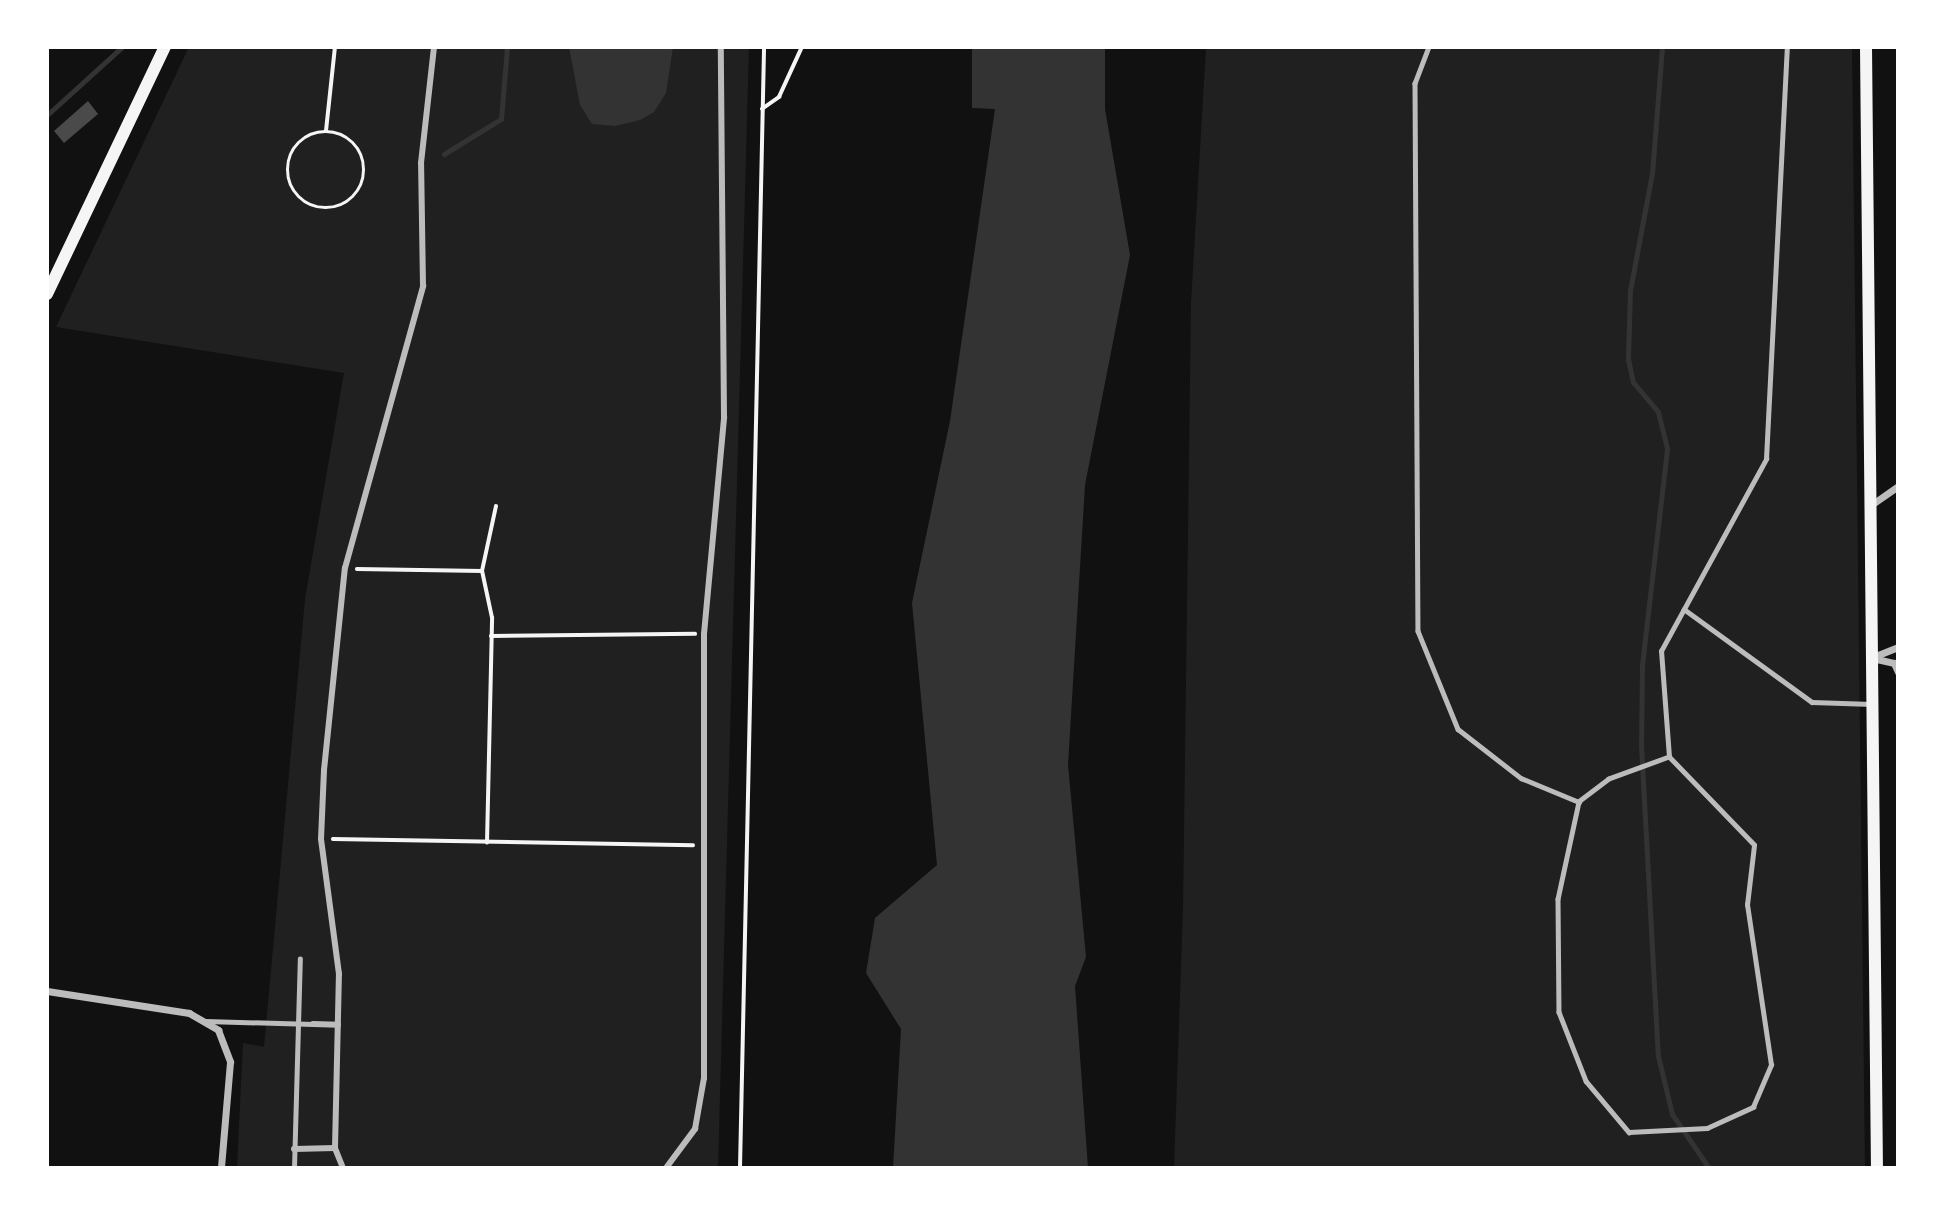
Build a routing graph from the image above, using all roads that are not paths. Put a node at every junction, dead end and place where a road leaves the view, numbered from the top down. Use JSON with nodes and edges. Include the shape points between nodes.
{"nodes":[{"id":1,"x":165,"y":47,"type":"edge"},
{"id":2,"x":434,"y":47,"type":"edge"},
{"id":3,"x":721,"y":47,"type":"edge"},
{"id":4,"x":1429,"y":47,"type":"edge"},
{"id":5,"x":1787,"y":47,"type":"edge"},
{"id":6,"x":1866,"y":47,"type":"edge"},
{"id":7,"x":47,"y":295,"type":"edge"},
{"id":8,"x":1898,"y":486,"type":"edge"},
{"id":9,"x":1871,"y":505,"type":"junction"},
{"id":10,"x":1684,"y":609,"type":"junction"},
{"id":11,"x":1898,"y":647,"type":"edge"},
{"id":12,"x":1872,"y":658,"type":"junction"},
{"id":13,"x":1898,"y":672,"type":"edge"},
{"id":14,"x":1873,"y":704,"type":"junction"},
{"id":15,"x":1669,"y":757,"type":"junction"},
{"id":16,"x":1579,"y":802,"type":"junction"},
{"id":17,"x":300,"y":959,"type":"dead end"},
{"id":18,"x":47,"y":991,"type":"edge"},
{"id":19,"x":206,"y":1021,"type":"junction"},
{"id":20,"x":298,"y":1023,"type":"junction"},
{"id":21,"x":313,"y":1024,"type":"joint"},
{"id":22,"x":338,"y":1025,"type":"junction"},
{"id":23,"x":335,"y":1148,"type":"junction"},
{"id":24,"x":294,"y":1149,"type":"junction"},
{"id":25,"x":221,"y":1168,"type":"edge"},
{"id":26,"x":294,"y":1168,"type":"edge"},
{"id":27,"x":344,"y":1168,"type":"edge"},
{"id":28,"x":666,"y":1168,"type":"edge"},
{"id":29,"x":1877,"y":1168,"type":"edge"}],
"edges":[{"from":1,"to":7,"type":"main road"},
{"from":2,"to":22,"type":"street","via":[[421,163],[424,286],[345,568],[336,618],[321,839],[339,974]]},
{"from":3,"to":28,"type":"street","via":[[724,417],[704,634],[703,1104],[687,1144]]},
{"from":4,"to":16,"type":"lane","via":[[1415,83],[1418,631],[1458,729],[1521,778]]},
{"from":5,"to":10,"type":"lane","via":[[1766,458]]},
{"from":6,"to":9,"type":"main road"},
{"from":8,"to":9,"type":"street"},
{"from":9,"to":12,"type":"main road"},
{"from":10,"to":14,"type":"lane","via":[[1812,702]]},
{"from":10,"to":15,"type":"lane","via":[[1661,650]]},
{"from":11,"to":12,"type":"street"},
{"from":12,"to":13,"type":"street","via":[[1894,663]]},
{"from":12,"to":14,"type":"main road"},
{"from":14,"to":29,"type":"main road"},
{"from":15,"to":16,"type":"lane","via":[[1609,779]]},
{"from":15,"to":16,"type":"lane","via":[[1754,845],[1747,905],[1771,1065],[1753,1107],[1707,1128],[1629,1132],[1586,1081],[1559,1012],[1558,899]]},
{"from":17,"to":20,"type":"lane"},
{"from":18,"to":19,"type":"street","via":[[167,1008]]},
{"from":19,"to":20,"type":"lane"},
{"from":19,"to":25,"type":"street","via":[[228,1048]]},
{"from":20,"to":21,"type":"lane"},
{"from":20,"to":24,"type":"lane"},
{"from":21,"to":22,"type":"street"},
{"from":22,"to":23,"type":"street"},
{"from":23,"to":24,"type":"street"},
{"from":23,"to":27,"type":"street"},
{"from":24,"to":26,"type":"lane"}]}
